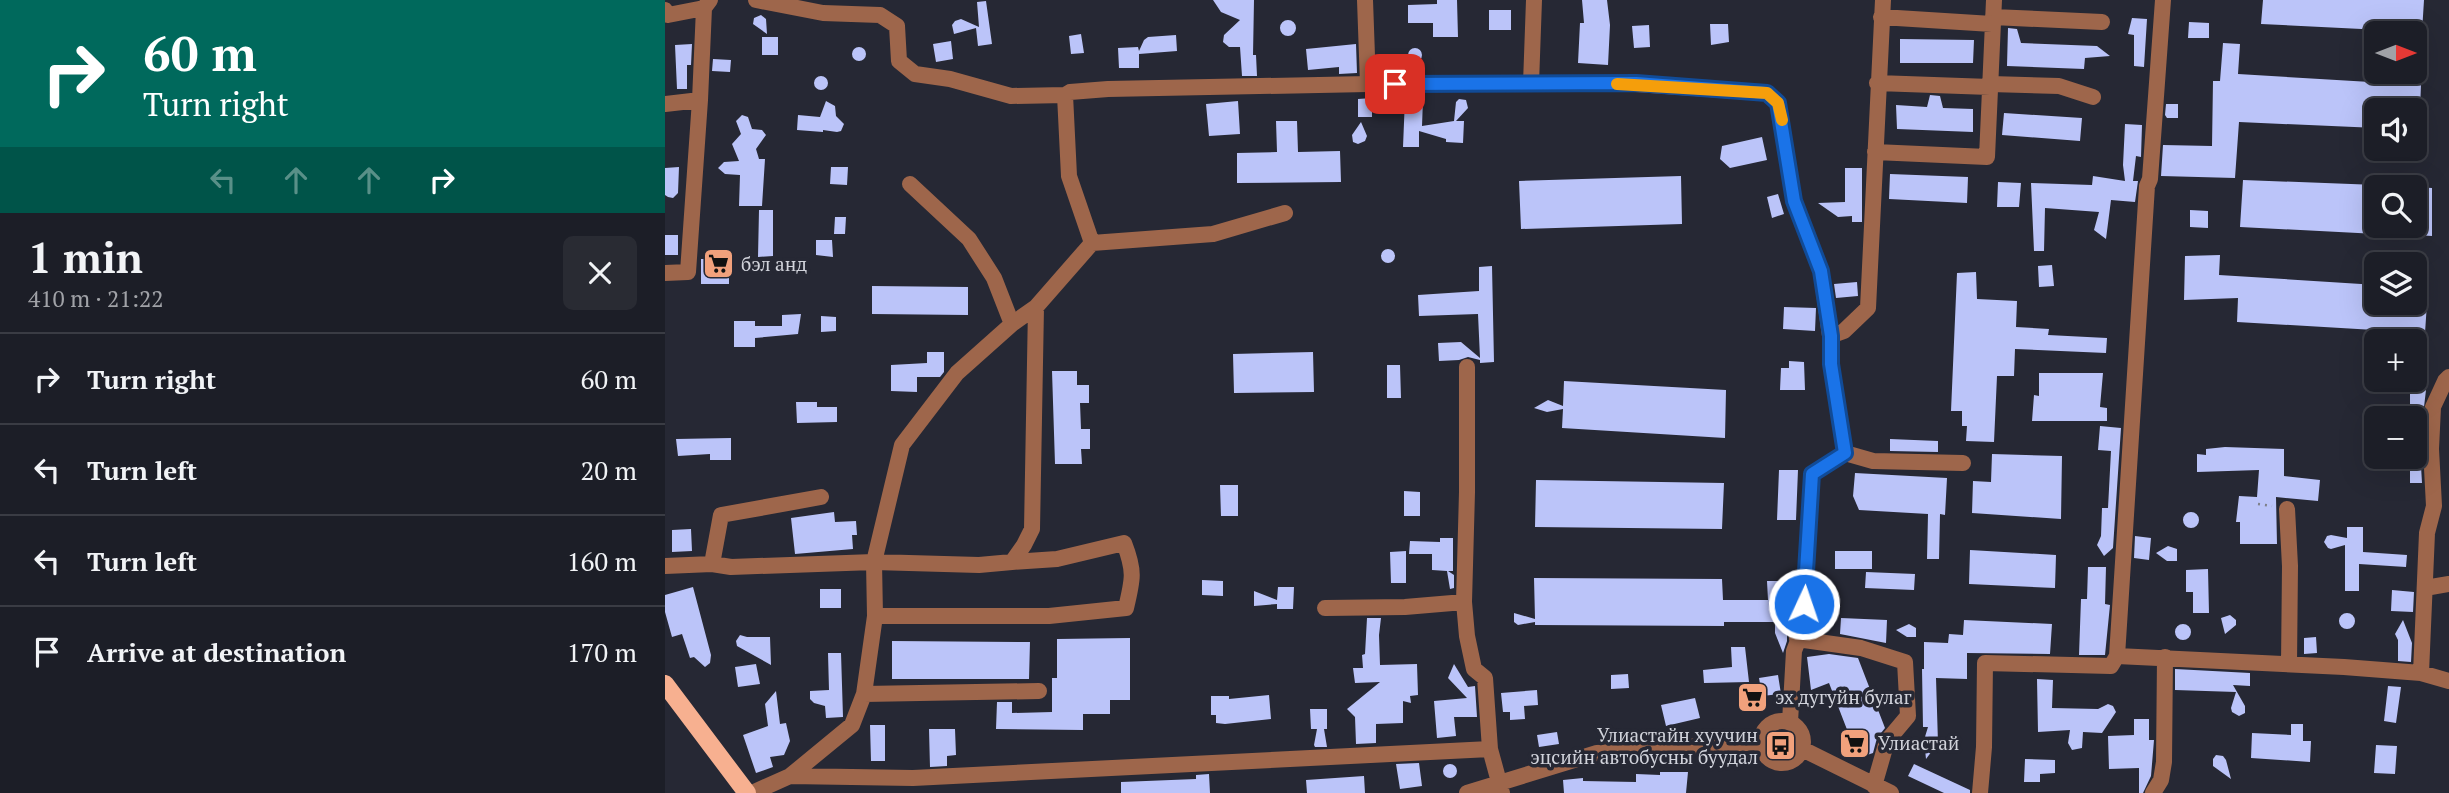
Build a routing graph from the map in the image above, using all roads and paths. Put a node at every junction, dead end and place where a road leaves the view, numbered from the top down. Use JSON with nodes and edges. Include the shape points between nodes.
{"nodes":[{"id":1,"x":756,"y":0,"type":"edge"},
{"id":2,"x":1364,"y":0,"type":"edge"},
{"id":3,"x":1534,"y":0,"type":"edge"},
{"id":4,"x":1883,"y":0,"type":"edge"},
{"id":5,"x":1994,"y":0,"type":"edge"},
{"id":6,"x":2163,"y":0,"type":"edge"},
{"id":7,"x":707,"y":4,"type":"edge"},
{"id":8,"x":665,"y":10,"type":"edge"},
{"id":9,"x":1881,"y":17,"type":"junction"},
{"id":10,"x":1993,"y":21,"type":"junction"},
{"id":11,"x":2102,"y":22,"type":"dead end"},
{"id":12,"x":1877,"y":83,"type":"junction"},
{"id":13,"x":1368,"y":84,"type":"junction"},
{"id":14,"x":1531,"y":84,"type":"junction"},
{"id":15,"x":1990,"y":85,"type":"junction"},
{"id":16,"x":1065,"y":95,"type":"junction"},
{"id":17,"x":2093,"y":97,"type":"dead end"},
{"id":18,"x":700,"y":100,"type":"junction"},
{"id":19,"x":665,"y":104,"type":"edge"},
{"id":20,"x":1875,"y":152,"type":"junction"},
{"id":21,"x":910,"y":184,"type":"dead end"},
{"id":22,"x":1285,"y":213,"type":"dead end"},
{"id":23,"x":1092,"y":243,"type":"junction"},
{"id":24,"x":665,"y":274,"type":"edge"},
{"id":25,"x":1037,"y":307,"type":"junction"},
{"id":26,"x":1012,"y":324,"type":"junction"},
{"id":27,"x":1831,"y":336,"type":"junction"},
{"id":28,"x":1467,"y":367,"type":"dead end"},
{"id":29,"x":2449,"y":377,"type":"edge"},
{"id":30,"x":1845,"y":453,"type":"junction"},
{"id":31,"x":1963,"y":463,"type":"dead end"},
{"id":32,"x":821,"y":497,"type":"dead end"},
{"id":33,"x":2287,"y":509,"type":"dead end"},
{"id":34,"x":874,"y":562,"type":"junction"},
{"id":35,"x":1012,"y":562,"type":"junction"},
{"id":36,"x":712,"y":564,"type":"junction"},
{"id":37,"x":665,"y":566,"type":"edge"},
{"id":38,"x":2449,"y":584,"type":"edge"},
{"id":39,"x":2425,"y":588,"type":"junction"},
{"id":40,"x":1464,"y":602,"type":"junction"},
{"id":41,"x":1325,"y":608,"type":"dead end"},
{"id":42,"x":875,"y":616,"type":"junction"},
{"id":43,"x":1797,"y":639,"type":"junction"},
{"id":44,"x":2117,"y":656,"type":"junction"},
{"id":45,"x":2165,"y":657,"type":"junction"},
{"id":46,"x":2289,"y":664,"type":"junction"},
{"id":47,"x":2421,"y":673,"type":"junction"},
{"id":48,"x":2449,"y":681,"type":"edge"},
{"id":49,"x":665,"y":684,"type":"edge"},
{"id":50,"x":1039,"y":691,"type":"dead end"},
{"id":51,"x":864,"y":694,"type":"junction"},
{"id":52,"x":1790,"y":722,"type":"junction"},
{"id":53,"x":1761,"y":742,"type":"junction"},
{"id":54,"x":1490,"y":749,"type":"junction"},
{"id":55,"x":1802,"y":749,"type":"junction"},
{"id":56,"x":790,"y":776,"type":"junction"},
{"id":57,"x":1874,"y":786,"type":"junction"},
{"id":58,"x":1500,"y":788,"type":"edge"},
{"id":59,"x":749,"y":793,"type":"edge"},
{"id":60,"x":1468,"y":793,"type":"edge"},
{"id":61,"x":1891,"y":793,"type":"edge"},
{"id":62,"x":1980,"y":793,"type":"edge"},
{"id":63,"x":2153,"y":793,"type":"edge"}],
"edges":[{"from":1,"to":16,"type":"street","via":[[824,13],[880,15],[897,26],[899,61],[915,74],[1011,96]]},
{"from":2,"to":13,"type":"street"},
{"from":3,"to":14,"type":"street"},
{"from":4,"to":9,"type":"street"},
{"from":5,"to":10,"type":"street"},
{"from":6,"to":44,"type":"street"},
{"from":7,"to":8,"type":"street","via":[[668,15]]},
{"from":7,"to":18,"type":"street"},
{"from":9,"to":10,"type":"street"},
{"from":9,"to":12,"type":"street"},
{"from":10,"to":11,"type":"street"},
{"from":10,"to":15,"type":"street"},
{"from":12,"to":15,"type":"street"},
{"from":12,"to":20,"type":"street"},
{"from":13,"to":14,"type":"street"},
{"from":13,"to":16,"type":"street","via":[[1108,89]]},
{"from":14,"to":27,"type":"street","via":[[1636,83],[1767,93],[1778,103],[1782,117],[1794,201],[1821,271]]},
{"from":15,"to":17,"type":"street","via":[[2060,86]]},
{"from":15,"to":20,"type":"street","via":[[1987,157]]},
{"from":16,"to":23,"type":"street","via":[[1069,176]]},
{"from":18,"to":19,"type":"street"},
{"from":18,"to":24,"type":"street","via":[[688,272]]},
{"from":20,"to":27,"type":"street","via":[[1868,308],[1845,331]]},
{"from":21,"to":26,"type":"street","via":[[969,239],[994,278]]},
{"from":22,"to":23,"type":"street","via":[[1213,234]]},
{"from":23,"to":25,"type":"street"},
{"from":25,"to":26,"type":"street"},
{"from":25,"to":35,"type":"street","via":[[1032,529]]},
{"from":26,"to":34,"type":"street","via":[[957,373],[902,445]]},
{"from":27,"to":30,"type":"street"},
{"from":28,"to":40,"type":"street"},
{"from":29,"to":39,"type":"street","via":[[2433,407],[2434,506],[2427,533]]},
{"from":30,"to":31,"type":"street","via":[[1873,461]]},
{"from":30,"to":43,"type":"street","via":[[1812,474],[1803,629]]},
{"from":32,"to":36,"type":"street","via":[[721,515]]},
{"from":33,"to":46,"type":"street"},
{"from":34,"to":35,"type":"street"},
{"from":34,"to":36,"type":"street"},
{"from":34,"to":42,"type":"street"},
{"from":35,"to":42,"type":"street","via":[[1057,559],[1124,543],[1133,577],[1126,608],[1049,616]]},
{"from":36,"to":37,"type":"street"},
{"from":38,"to":39,"type":"street"},
{"from":39,"to":47,"type":"street"},
{"from":40,"to":41,"type":"street"},
{"from":40,"to":54,"type":"street","via":[[1474,669],[1485,678]]},
{"from":42,"to":51,"type":"street"},
{"from":43,"to":52,"type":"street"},
{"from":43,"to":57,"type":"street","via":[[1861,648],[1905,662],[1908,716],[1887,741]]},
{"from":44,"to":45,"type":"street"},
{"from":44,"to":62,"type":"street","via":[[2111,666],[1985,663]]},
{"from":45,"to":46,"type":"street"},
{"from":45,"to":63,"type":"street","via":[[2164,762]]},
{"from":46,"to":47,"type":"street"},
{"from":47,"to":48,"type":"street"},
{"from":49,"to":59,"type":"main road"},
{"from":50,"to":51,"type":"street"},
{"from":51,"to":56,"type":"street","via":[[852,725]]},
{"from":52,"to":53,"type":"street","via":[[1767,727]]},
{"from":52,"to":55,"type":"street","via":[[1802,733]]},
{"from":53,"to":55,"type":"street","via":[[1775,761],[1791,761]]},
{"from":53,"to":58,"type":"street","via":[[1597,753]]},
{"from":54,"to":56,"type":"street","via":[[940,777]]},
{"from":54,"to":58,"type":"street"},
{"from":55,"to":57,"type":"street"},
{"from":56,"to":59,"type":"street"},
{"from":57,"to":61,"type":"street"},
{"from":58,"to":60,"type":"street"}]}
